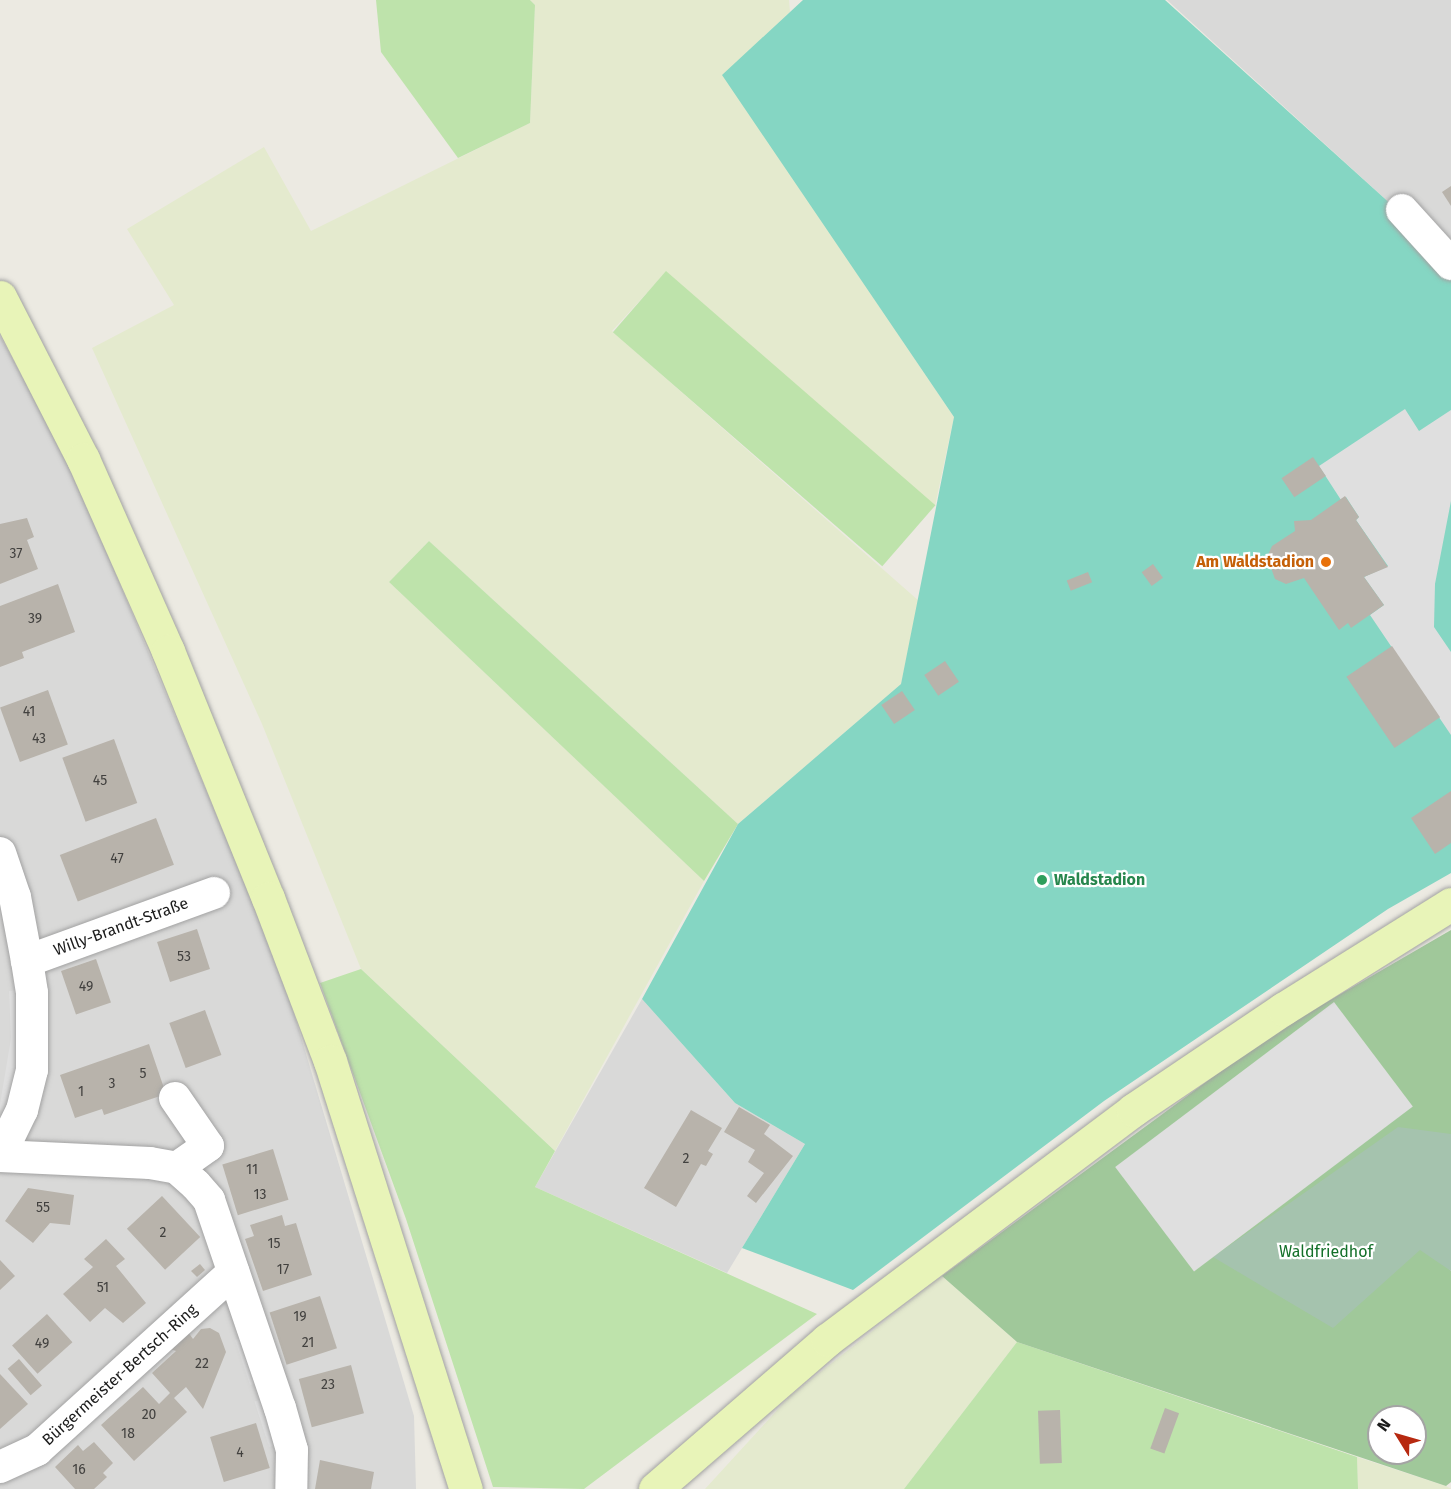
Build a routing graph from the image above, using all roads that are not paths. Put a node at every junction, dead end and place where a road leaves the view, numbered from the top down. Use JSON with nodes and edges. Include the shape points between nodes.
{"nodes":[{"id":1,"x":1401,"y":210,"type":"dead end"},
{"id":2,"x":1451,"y":264,"type":"edge"},
{"id":3,"x":0,"y":297,"type":"edge"},
{"id":4,"x":0,"y":853,"type":"edge"},
{"id":5,"x":214,"y":893,"type":"dead end"},
{"id":6,"x":1451,"y":904,"type":"edge"},
{"id":7,"x":27,"y":961,"type":"junction"},
{"id":8,"x":175,"y":1098,"type":"dead end"},
{"id":9,"x":0,"y":1156,"type":"edge"},
{"id":10,"x":177,"y":1168,"type":"junction"},
{"id":11,"x":233,"y":1272,"type":"junction"},
{"id":12,"x":0,"y":1467,"type":"edge"},
{"id":13,"x":291,"y":1489,"type":"edge"},
{"id":14,"x":466,"y":1489,"type":"edge"},
{"id":15,"x":655,"y":1489,"type":"edge"}],
"edges":[{"from":1,"to":2,"type":"street"},
{"from":3,"to":14,"type":"main road","via":[[83,459],[154,619],[268,898],[330,1061]]},
{"from":4,"to":7,"type":"street","via":[[15,897]]},
{"from":5,"to":7,"type":"street","name":"Willy-Brandt-Straße"},
{"from":6,"to":15,"type":"main road","via":[[1283,1009],[1124,1117],[827,1340]]},
{"from":7,"to":9,"type":"street","via":[[32,993],[32,1070],[22,1110]]},
{"from":8,"to":10,"type":"street","via":[[208,1146]]},
{"from":9,"to":10,"type":"street","via":[[150,1163]]},
{"from":10,"to":11,"type":"street","via":[[209,1200]]},
{"from":11,"to":12,"type":"street","name":"Bürgermeister-Bertsch-Ring","via":[[37,1450]]},
{"from":11,"to":13,"type":"street","via":[[292,1450]]}]}
